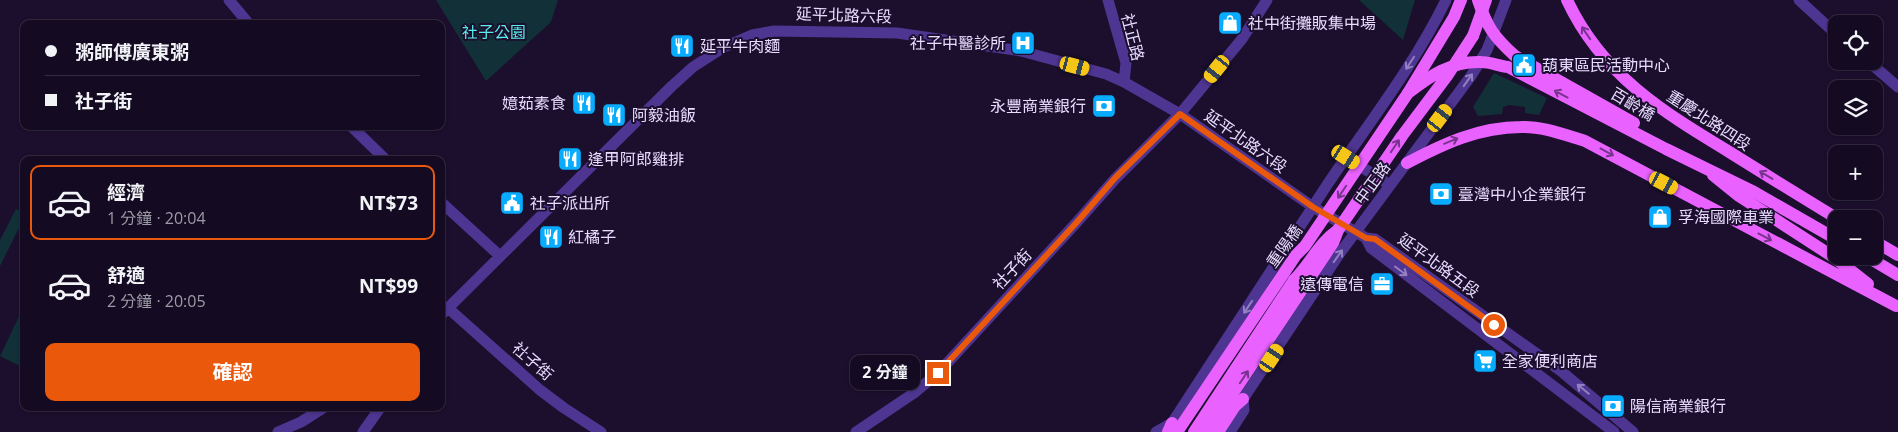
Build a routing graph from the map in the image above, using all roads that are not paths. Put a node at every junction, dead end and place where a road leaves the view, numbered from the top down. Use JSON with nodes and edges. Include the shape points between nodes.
{"nodes":[{"id":1,"x":230,"y":0,"type":"edge"},
{"id":2,"x":1108,"y":0,"type":"edge"},
{"id":3,"x":1268,"y":0,"type":"edge"},
{"id":4,"x":1446,"y":0,"type":"edge"},
{"id":5,"x":1461,"y":0,"type":"edge"},
{"id":6,"x":1478,"y":0,"type":"edge"},
{"id":7,"x":1486,"y":0,"type":"edge"},
{"id":8,"x":1506,"y":0,"type":"edge"},
{"id":9,"x":1567,"y":0,"type":"edge"},
{"id":10,"x":1799,"y":0,"type":"edge"},
{"id":11,"x":246,"y":20,"type":"edge"},
{"id":12,"x":1828,"y":27,"type":"edge"},
{"id":13,"x":1878,"y":70,"type":"edge"},
{"id":14,"x":1124,"y":82,"type":"junction"},
{"id":15,"x":1898,"y":87,"type":"edge"},
{"id":16,"x":1408,"y":93,"type":"junction"},
{"id":17,"x":1180,"y":114,"type":"junction"},
{"id":18,"x":355,"y":130,"type":"edge"},
{"id":19,"x":382,"y":156,"type":"edge"},
{"id":20,"x":1346,"y":157,"type":"junction"},
{"id":21,"x":1407,"y":163,"type":"junction"},
{"id":22,"x":1390,"y":185,"type":"junction"},
{"id":23,"x":445,"y":206,"type":"edge"},
{"id":24,"x":1313,"y":207,"type":"junction"},
{"id":25,"x":1828,"y":213,"type":"edge"},
{"id":26,"x":1338,"y":230,"type":"junction"},
{"id":27,"x":1828,"y":234,"type":"edge"},
{"id":28,"x":1361,"y":235,"type":"junction"},
{"id":29,"x":1305,"y":246,"type":"junction"},
{"id":30,"x":1883,"y":246,"type":"edge"},
{"id":31,"x":1898,"y":255,"type":"edge"},
{"id":32,"x":500,"y":256,"type":"junction"},
{"id":33,"x":1880,"y":265,"type":"edge"},
{"id":34,"x":1898,"y":275,"type":"edge"},
{"id":35,"x":1294,"y":280,"type":"junction"},
{"id":36,"x":1264,"y":283,"type":"junction"},
{"id":37,"x":1897,"y":306,"type":"edge"},
{"id":38,"x":1303,"y":309,"type":"junction"},
{"id":39,"x":445,"y":312,"type":"edge"},
{"id":40,"x":1243,"y":399,"type":"junction"},
{"id":41,"x":318,"y":411,"type":"edge"},
{"id":42,"x":378,"y":411,"type":"edge"},
{"id":43,"x":1172,"y":429,"type":"edge"},
{"id":44,"x":278,"y":432,"type":"edge"},
{"id":45,"x":364,"y":432,"type":"edge"},
{"id":46,"x":601,"y":432,"type":"edge"},
{"id":47,"x":856,"y":432,"type":"edge"},
{"id":48,"x":1156,"y":432,"type":"edge"},
{"id":49,"x":1194,"y":432,"type":"edge"},
{"id":50,"x":1208,"y":432,"type":"edge"},
{"id":51,"x":1218,"y":432,"type":"edge"},
{"id":52,"x":1230,"y":432,"type":"edge"},
{"id":53,"x":1614,"y":432,"type":"edge"},
{"id":54,"x":1633,"y":432,"type":"edge"}],
"edges":[{"from":1,"to":11,"type":"street"},
{"from":2,"to":14,"type":"street","name":"社正路","via":[[1126,63]]},
{"from":3,"to":17,"type":"street","name":"社子街","via":[[1242,39]]},
{"from":4,"to":20,"type":"street","one_way":true,"via":[[1419,50]]},
{"from":5,"to":16,"type":"main road","name":"重陽橋"},
{"from":6,"to":37,"type":"main road","name":"百齡橋","bridge":true,"via":[[1485,22],[1498,41],[1515,56],[1632,122],[1713,175],[1739,196],[1835,258]]},
{"from":26,"to":7,"type":"main road","one_way":true,"bridge":true,"via":[[1447,76],[1472,36]]},
{"from":21,"to":8,"type":"street","name":"中正路","one_way":true,"via":[[1472,76],[1487,50]]},
{"from":25,"to":9,"type":"main road","name":"重慶北路四段","one_way":true,"via":[[1648,100],[1601,56]]},
{"from":10,"to":12,"type":"street"},
{"from":13,"to":15,"type":"street"},
{"from":14,"to":17,"type":"street","name":"延平北路六段"},
{"from":14,"to":32,"type":"street","name":"延平北路六段","via":[[1021,51],[897,33],[793,30],[752,35],[724,47],[693,67]]},
{"from":27,"to":16,"type":"main road","one_way":true,"bridge":true,"via":[[1754,192],[1508,67],[1481,62],[1451,66],[1431,75]]},
{"from":16,"to":29,"type":"main road","name":"重陽橋","one_way":true,"bridge":true},
{"from":17,"to":24,"type":"street","name":"延平北路六段"},
{"from":17,"to":47,"type":"street","name":"社子街","via":[[1115,178],[938,373]]},
{"from":18,"to":19,"type":"street"},
{"from":20,"to":22,"type":"street"},
{"from":20,"to":24,"type":"street"},
{"from":21,"to":22,"type":"street","name":"中正路"},
{"from":21,"to":37,"type":"main road","one_way":true,"via":[[1458,138],[1491,130],[1522,127],[1556,132],[1585,141]]},
{"from":22,"to":28,"type":"street","name":"中正路"},
{"from":23,"to":32,"type":"street"},
{"from":24,"to":28,"type":"street","name":"延平北路五段"},
{"from":24,"to":36,"type":"street"},
{"from":26,"to":35,"type":"main road","via":[[1326,238]]},
{"from":50,"to":26,"type":"main road","one_way":true,"bridge":true,"via":[[1333,243]]},
{"from":38,"to":28,"type":"street","name":"中正路","one_way":true,"via":[[1340,253]]},
{"from":28,"to":53,"type":"street","name":"延平北路五段","one_way":true,"via":[[1371,248]]},
{"from":54,"to":28,"type":"street","name":"延平北路五段","one_way":true,"via":[[1561,372],[1375,239]]},
{"from":29,"to":35,"type":"main road"},
{"from":29,"to":43,"type":"main road","name":"重陽橋","bridge":true},
{"from":30,"to":31,"type":"main road"},
{"from":32,"to":39,"type":"street","name":"延平北路六段"},
{"from":33,"to":34,"type":"main road"},
{"from":35,"to":49,"type":"main road","bridge":true},
{"from":36,"to":38,"type":"street"},
{"from":36,"to":43,"type":"street","one_way":true},
{"from":38,"to":40,"type":"street","name":"中正路"},
{"from":39,"to":46,"type":"street","name":"社子街","via":[[540,390]]},
{"from":40,"to":51,"type":"main road"},
{"from":40,"to":52,"type":"street","name":"中正路","via":[[1244,410]]},
{"from":41,"to":44,"type":"street"},
{"from":42,"to":45,"type":"street"},
{"from":43,"to":48,"type":"street"}]}
